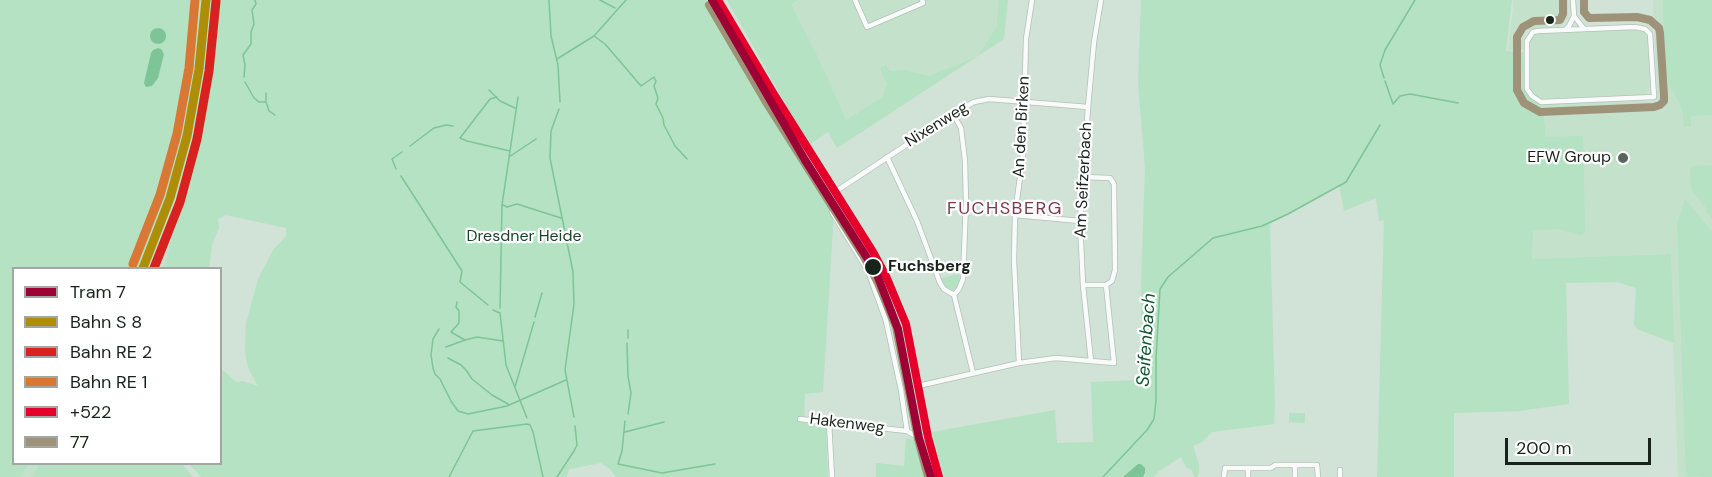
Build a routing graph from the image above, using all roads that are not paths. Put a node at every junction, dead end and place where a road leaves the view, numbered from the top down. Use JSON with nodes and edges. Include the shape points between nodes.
{"nodes":[{"id":1,"x":718,"y":0,"type":"edge"},
{"id":2,"x":855,"y":0,"type":"edge"},
{"id":3,"x":922,"y":0,"type":"edge"},
{"id":4,"x":1032,"y":0,"type":"edge"},
{"id":5,"x":1101,"y":0,"type":"edge"},
{"id":6,"x":1572,"y":0,"type":"edge"},
{"id":7,"x":1574,"y":16,"type":"junction"},
{"id":8,"x":1584,"y":29,"type":"junction"},
{"id":9,"x":1565,"y":30,"type":"junction"},
{"id":10,"x":1025,"y":102,"type":"junction"},
{"id":11,"x":1088,"y":107,"type":"junction"},
{"id":12,"x":953,"y":114,"type":"junction"},
{"id":13,"x":887,"y":157,"type":"junction"},
{"id":14,"x":1083,"y":177,"type":"junction"},
{"id":15,"x":835,"y":192,"type":"junction"},
{"id":16,"x":832,"y":212,"type":"dead end"},
{"id":17,"x":1016,"y":215,"type":"junction"},
{"id":18,"x":1080,"y":221,"type":"junction"},
{"id":19,"x":1083,"y":285,"type":"junction"},
{"id":20,"x":1106,"y":285,"type":"junction"},
{"id":21,"x":954,"y":295,"type":"junction"},
{"id":22,"x":1090,"y":361,"type":"junction"},
{"id":23,"x":1019,"y":363,"type":"junction"},
{"id":24,"x":973,"y":373,"type":"junction"},
{"id":25,"x":918,"y":386,"type":"junction"},
{"id":26,"x":800,"y":419,"type":"dead end"},
{"id":27,"x":829,"y":422,"type":"junction"},
{"id":28,"x":907,"y":431,"type":"junction"},
{"id":29,"x":928,"y":437,"type":"junction"},
{"id":30,"x":1295,"y":466,"type":"junction"},
{"id":31,"x":1248,"y":468,"type":"junction"},
{"id":32,"x":1271,"y":468,"type":"junction"},
{"id":33,"x":1341,"y":470,"type":"dead end"},
{"id":34,"x":832,"y":477,"type":"edge"},
{"id":35,"x":939,"y":477,"type":"edge"},
{"id":36,"x":1224,"y":477,"type":"edge"},
{"id":37,"x":1248,"y":477,"type":"edge"},
{"id":38,"x":1271,"y":477,"type":"edge"},
{"id":39,"x":1295,"y":477,"type":"edge"},
{"id":40,"x":1318,"y":477,"type":"edge"},
{"id":41,"x":1340,"y":477,"type":"edge"}],
"edges":[{"from":1,"to":15,"type":"main road"},
{"from":2,"to":3,"type":"street","via":[[867,27],[923,3]]},
{"from":4,"to":10,"type":"street","name":"An den Birken","via":[[1026,39]]},
{"from":5,"to":11,"type":"street","name":"Am Seifzerbach"},
{"from":6,"to":7,"type":"street"},
{"from":7,"to":8,"type":"street"},
{"from":7,"to":9,"type":"street"},
{"from":8,"to":9,"type":"street"},
{"from":8,"to":9,"type":"street","via":[[1645,29],[1650,34],[1654,97],[1541,102],[1532,96],[1527,89],[1530,35]]},
{"from":10,"to":11,"type":"street","name":"Nixenweg"},
{"from":10,"to":12,"type":"street","name":"Nixenweg","via":[[989,99]]},
{"from":10,"to":17,"type":"street","name":"An den Birken"},
{"from":11,"to":14,"type":"street","name":"Am Seifzerbach"},
{"from":12,"to":13,"type":"street","name":"Nixenweg"},
{"from":12,"to":21,"type":"street","via":[[961,128],[966,192],[963,279]]},
{"from":13,"to":15,"type":"street","name":"Nixenweg"},
{"from":13,"to":21,"type":"street","via":[[942,286]]},
{"from":14,"to":18,"type":"street","name":"Am Seifzerbach"},
{"from":14,"to":20,"type":"street","via":[[1110,178],[1114,184],[1114,270],[1112,282]]},
{"from":15,"to":25,"type":"main road","via":[[886,276],[906,324]]},
{"from":16,"to":28,"type":"street","via":[[868,272],[886,321]]},
{"from":17,"to":18,"type":"street"},
{"from":17,"to":23,"type":"street","name":"An den Birken"},
{"from":18,"to":19,"type":"street","name":"Am Seifzerbach"},
{"from":19,"to":20,"type":"street"},
{"from":19,"to":22,"type":"street","name":"Am Seifzerbach"},
{"from":20,"to":22,"type":"street","via":[[1114,363]]},
{"from":21,"to":24,"type":"street"},
{"from":22,"to":23,"type":"street","via":[[1056,358]]},
{"from":23,"to":24,"type":"street"},
{"from":24,"to":25,"type":"street"},
{"from":25,"to":29,"type":"main road"},
{"from":26,"to":27,"type":"street","name":"Hakenweg"},
{"from":27,"to":28,"type":"street","name":"Hakenweg"},
{"from":27,"to":34,"type":"street"},
{"from":28,"to":29,"type":"street","name":"Hakenweg","via":[[920,438]]},
{"from":29,"to":35,"type":"main road"},
{"from":30,"to":32,"type":"street"},
{"from":30,"to":39,"type":"street"},
{"from":30,"to":40,"type":"street","via":[[1317,465]]},
{"from":31,"to":32,"type":"street"},
{"from":31,"to":36,"type":"street","via":[[1225,468]]},
{"from":31,"to":37,"type":"street"},
{"from":32,"to":38,"type":"street"},
{"from":33,"to":41,"type":"street"}]}
